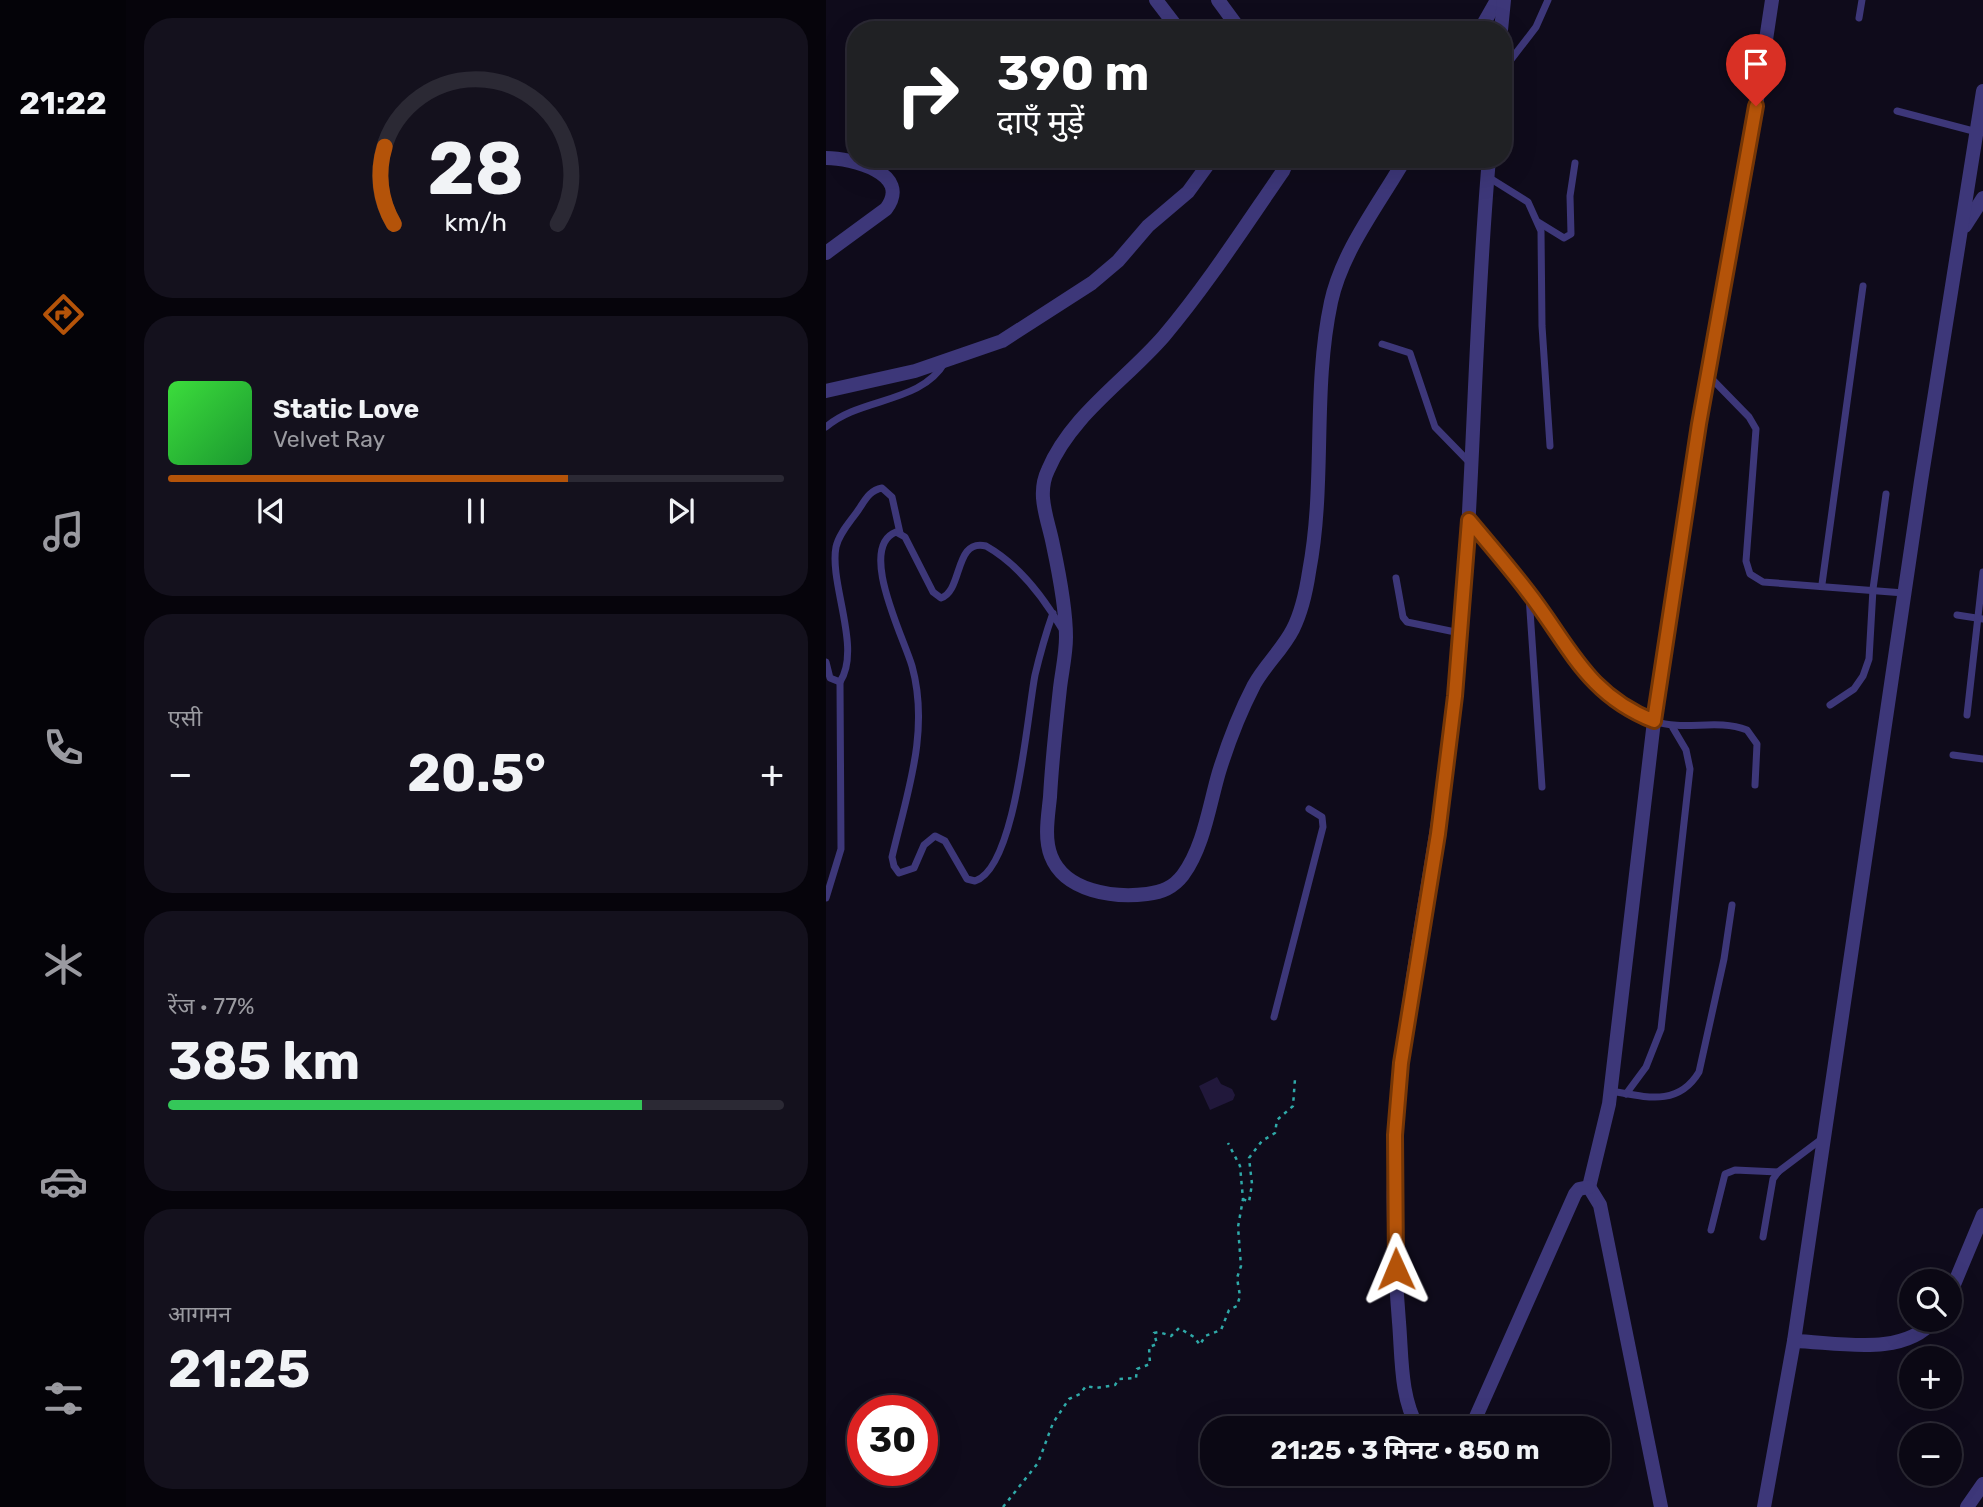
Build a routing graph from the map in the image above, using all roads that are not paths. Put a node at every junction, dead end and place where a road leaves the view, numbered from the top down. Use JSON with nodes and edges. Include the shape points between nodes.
{"nodes":[{"id":1,"x":1156,"y":0,"type":"edge"},
{"id":2,"x":1218,"y":0,"type":"edge"},
{"id":3,"x":1497,"y":0,"type":"edge"},
{"id":4,"x":1504,"y":0,"type":"edge"},
{"id":5,"x":1548,"y":0,"type":"edge"},
{"id":6,"x":1772,"y":0,"type":"edge"},
{"id":7,"x":1861,"y":0,"type":"edge"},
{"id":8,"x":1859,"y":18,"type":"dead end"},
{"id":9,"x":1172,"y":21,"type":"edge"},
{"id":10,"x":1233,"y":21,"type":"edge"},
{"id":11,"x":1485,"y":21,"type":"edge"},
{"id":12,"x":1503,"y":21,"type":"edge"},
{"id":13,"x":1512,"y":58,"type":"edge"},
{"id":14,"x":1983,"y":91,"type":"edge"},
{"id":15,"x":1897,"y":111,"type":"dead end"},
{"id":16,"x":1978,"y":132,"type":"junction"},
{"id":17,"x":826,"y":158,"type":"edge"},
{"id":18,"x":847,"y":159,"type":"edge"},
{"id":19,"x":1575,"y":163,"type":"dead end"},
{"id":20,"x":874,"y":168,"type":"edge"},
{"id":21,"x":1205,"y":168,"type":"edge"},
{"id":22,"x":1284,"y":168,"type":"edge"},
{"id":23,"x":1400,"y":168,"type":"edge"},
{"id":24,"x":1488,"y":168,"type":"edge"},
{"id":25,"x":1488,"y":177,"type":"junction"},
{"id":26,"x":1983,"y":198,"type":"edge"},
{"id":27,"x":1537,"y":221,"type":"junction"},
{"id":28,"x":1960,"y":234,"type":"junction"},
{"id":29,"x":826,"y":253,"type":"edge"},
{"id":30,"x":1863,"y":286,"type":"dead end"},
{"id":31,"x":1382,"y":344,"type":"dead end"},
{"id":32,"x":946,"y":360,"type":"junction"},
{"id":33,"x":1708,"y":375,"type":"junction"},
{"id":34,"x":826,"y":391,"type":"edge"},
{"id":35,"x":826,"y":427,"type":"edge"},
{"id":36,"x":1550,"y":446,"type":"dead end"},
{"id":37,"x":1472,"y":465,"type":"junction"},
{"id":38,"x":1886,"y":494,"type":"dead end"},
{"id":39,"x":1469,"y":520,"type":"junction"},
{"id":40,"x":900,"y":533,"type":"junction"},
{"id":41,"x":1983,"y":572,"type":"edge"},
{"id":42,"x":1396,"y":578,"type":"dead end"},
{"id":43,"x":1822,"y":584,"type":"junction"},
{"id":44,"x":1873,"y":589,"type":"junction"},
{"id":45,"x":1528,"y":592,"type":"junction"},
{"id":46,"x":1904,"y":593,"type":"junction"},
{"id":47,"x":1053,"y":612,"type":"junction"},
{"id":48,"x":1957,"y":615,"type":"dead end"},
{"id":49,"x":1979,"y":618,"type":"edge"},
{"id":50,"x":1460,"y":633,"type":"junction"},
{"id":51,"x":1066,"y":636,"type":"junction"},
{"id":52,"x":826,"y":662,"type":"edge"},
{"id":53,"x":840,"y":682,"type":"junction"},
{"id":54,"x":1830,"y":705,"type":"dead end"},
{"id":55,"x":1967,"y":715,"type":"dead end"},
{"id":56,"x":1654,"y":721,"type":"junction"},
{"id":57,"x":1673,"y":728,"type":"junction"},
{"id":58,"x":1952,"y":755,"type":"dead end"},
{"id":59,"x":1983,"y":759,"type":"edge"},
{"id":60,"x":1755,"y":785,"type":"dead end"},
{"id":61,"x":1542,"y":787,"type":"dead end"},
{"id":62,"x":1309,"y":809,"type":"dead end"},
{"id":63,"x":826,"y":898,"type":"edge"},
{"id":64,"x":1732,"y":905,"type":"dead end"},
{"id":65,"x":1274,"y":1017,"type":"dead end"},
{"id":66,"x":1610,"y":1091,"type":"junction"},
{"id":67,"x":1626,"y":1094,"type":"junction"},
{"id":68,"x":1824,"y":1138,"type":"junction"},
{"id":69,"x":1777,"y":1172,"type":"junction"},
{"id":70,"x":1589,"y":1187,"type":"junction"},
{"id":71,"x":1983,"y":1215,"type":"edge"},
{"id":72,"x":1711,"y":1230,"type":"dead end"},
{"id":73,"x":1763,"y":1237,"type":"dead end"},
{"id":74,"x":1960,"y":1269,"type":"edge"},
{"id":75,"x":1919,"y":1332,"type":"edge"},
{"id":76,"x":1794,"y":1341,"type":"junction"},
{"id":77,"x":1413,"y":1416,"type":"edge"},
{"id":78,"x":1476,"y":1416,"type":"edge"},
{"id":79,"x":1983,"y":1483,"type":"edge"},
{"id":80,"x":1661,"y":1507,"type":"edge"},
{"id":81,"x":1764,"y":1507,"type":"edge"},
{"id":82,"x":1967,"y":1507,"type":"edge"}],
"edges":[{"from":1,"to":9,"type":"street"},
{"from":2,"to":10,"type":"street"},
{"from":3,"to":11,"type":"street"},
{"from":4,"to":12,"type":"street"},
{"from":5,"to":13,"type":"lane","via":[[1536,27]]},
{"from":6,"to":33,"type":"street"},
{"from":7,"to":8,"type":"lane"},
{"from":14,"to":16,"type":"street"},
{"from":15,"to":16,"type":"lane"},
{"from":16,"to":28,"type":"street"},
{"from":17,"to":18,"type":"street"},
{"from":19,"to":27,"type":"lane","via":[[1571,234],[1564,238]]},
{"from":20,"to":29,"type":"street","via":[[888,180],[892,201]]},
{"from":21,"to":32,"type":"street","via":[[1177,204],[1148,226],[1092,283],[1002,341]]},
{"from":22,"to":51,"type":"street","via":[[1177,319],[1088,412],[1049,466],[1043,503]]},
{"from":23,"to":51,"type":"street","via":[[1353,248],[1332,298],[1319,409],[1318,514],[1302,606],[1292,631],[1246,702],[1196,851],[1173,886],[1158,892],[1109,894],[1077,884],[1059,870],[1050,855],[1047,837],[1053,753]]},
{"from":24,"to":25,"type":"street"},
{"from":25,"to":27,"type":"lane","via":[[1519,194]]},
{"from":25,"to":37,"type":"street"},
{"from":26,"to":28,"type":"street"},
{"from":27,"to":36,"type":"lane"},
{"from":28,"to":46,"type":"street"},
{"from":30,"to":43,"type":"lane"},
{"from":31,"to":37,"type":"lane","via":[[1410,353],[1435,427]]},
{"from":32,"to":34,"type":"street"},
{"from":32,"to":35,"type":"lane","via":[[933,380]]},
{"from":33,"to":43,"type":"lane","via":[[1756,429],[1746,561],[1750,574],[1763,582]]},
{"from":33,"to":56,"type":"street"},
{"from":37,"to":39,"type":"street"},
{"from":38,"to":44,"type":"lane"},
{"from":39,"to":45,"type":"street"},
{"from":39,"to":50,"type":"street"},
{"from":40,"to":47,"type":"lane","via":[[937,597],[948,595],[967,551],[982,545],[1002,558]]},
{"from":40,"to":47,"type":"lane","via":[[887,537],[880,558],[913,668],[920,718],[919,746],[892,856],[900,873],[914,868],[924,845],[935,836],[945,841],[968,879],[975,881],[991,873],[1008,827],[1035,677]]},
{"from":40,"to":53,"type":"lane","via":[[892,497],[876,489],[837,543],[847,645]]},
{"from":41,"to":49,"type":"lane"},
{"from":42,"to":50,"type":"lane","via":[[1407,622]]},
{"from":43,"to":44,"type":"lane"},
{"from":44,"to":46,"type":"lane"},
{"from":44,"to":54,"type":"lane","via":[[1869,659],[1863,676]]},
{"from":45,"to":56,"type":"street","via":[[1596,686],[1628,711]]},
{"from":45,"to":61,"type":"lane"},
{"from":46,"to":68,"type":"street"},
{"from":47,"to":51,"type":"lane"},
{"from":48,"to":49,"type":"lane"},
{"from":49,"to":55,"type":"lane"},
{"from":50,"to":77,"type":"street","via":[[1438,834],[1401,1063],[1395,1135],[1397,1293],[1406,1397]]},
{"from":52,"to":53,"type":"lane","via":[[830,678]]},
{"from":53,"to":63,"type":"lane","via":[[841,849]]},
{"from":56,"to":57,"type":"lane"},
{"from":56,"to":66,"type":"street"},
{"from":57,"to":60,"type":"lane","via":[[1717,723],[1747,730],[1757,744]]},
{"from":57,"to":67,"type":"lane","via":[[1686,750],[1690,769],[1661,1028],[1646,1068]]},
{"from":58,"to":59,"type":"lane"},
{"from":62,"to":65,"type":"lane","via":[[1322,817],[1323,827]]},
{"from":64,"to":67,"type":"lane","via":[[1699,1072],[1673,1096],[1658,1099]]},
{"from":66,"to":67,"type":"lane"},
{"from":66,"to":70,"type":"street"},
{"from":68,"to":69,"type":"lane"},
{"from":68,"to":76,"type":"street"},
{"from":69,"to":72,"type":"lane","via":[[1735,1170],[1725,1174]]},
{"from":69,"to":73,"type":"lane","via":[[1769,1191]]},
{"from":70,"to":78,"type":"street","via":[[1575,1194]]},
{"from":70,"to":80,"type":"street","via":[[1600,1205]]},
{"from":71,"to":74,"type":"street"},
{"from":75,"to":76,"type":"street","via":[[1885,1344]]},
{"from":76,"to":81,"type":"street"},
{"from":79,"to":82,"type":"street"}]}
